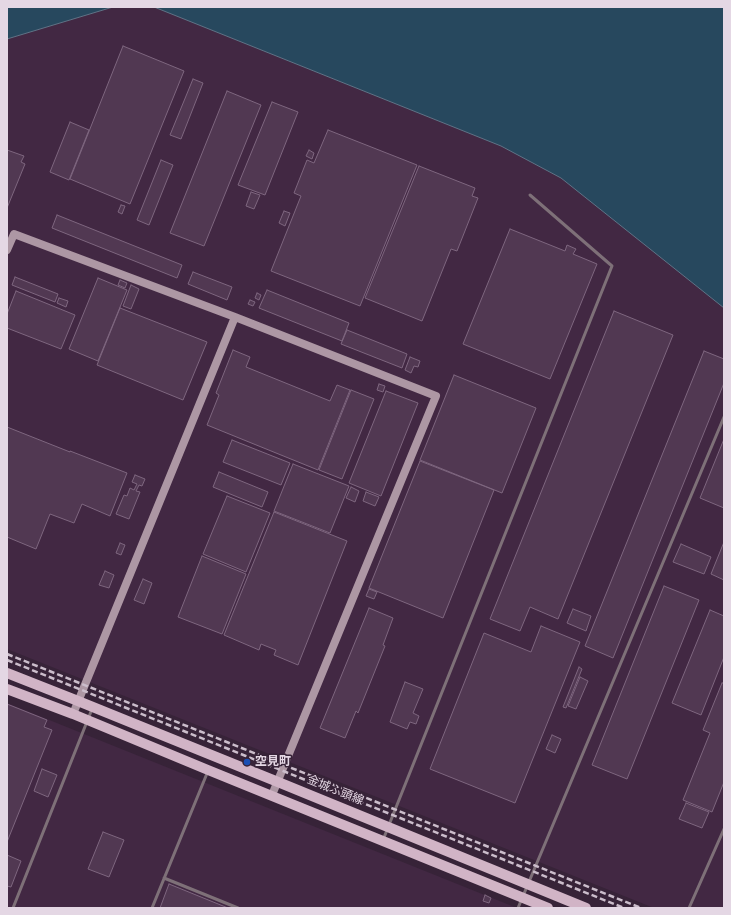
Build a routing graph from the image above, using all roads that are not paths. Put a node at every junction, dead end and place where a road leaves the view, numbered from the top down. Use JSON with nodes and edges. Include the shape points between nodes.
{"nodes":[{"id":1,"x":530,"y":195,"type":"dead end"},
{"id":2,"x":7,"y":250,"type":"edge"},
{"id":3,"x":235,"y":317,"type":"junction"},
{"id":4,"x":724,"y":417,"type":"edge"},
{"id":5,"x":7,"y":673,"type":"edge"},
{"id":6,"x":7,"y":689,"type":"edge"},
{"id":7,"x":78,"y":701,"type":"junction"},
{"id":8,"x":93,"y":707,"type":"junction"},
{"id":9,"x":73,"y":714,"type":"junction"},
{"id":10,"x":87,"y":720,"type":"junction"},
{"id":11,"x":208,"y":770,"type":"junction"},
{"id":12,"x":278,"y":782,"type":"junction"},
{"id":13,"x":272,"y":795,"type":"junction"},
{"id":14,"x":388,"y":827,"type":"junction"},
{"id":15,"x":724,"y":829,"type":"edge"},
{"id":16,"x":382,"y":841,"type":"junction"},
{"id":17,"x":164,"y":878,"type":"junction"},
{"id":18,"x":528,"y":885,"type":"junction"},
{"id":19,"x":523,"y":898,"type":"junction"},
{"id":20,"x":13,"y":908,"type":"edge"},
{"id":21,"x":152,"y":908,"type":"edge"},
{"id":22,"x":238,"y":908,"type":"edge"},
{"id":23,"x":518,"y":908,"type":"edge"},
{"id":24,"x":548,"y":908,"type":"edge"},
{"id":25,"x":586,"y":908,"type":"edge"},
{"id":26,"x":689,"y":908,"type":"edge"}],
"edges":[{"from":1,"to":14,"type":"lane","via":[[612,266]]},
{"from":2,"to":3,"type":"street","via":[[14,234]]},
{"from":3,"to":7,"type":"street"},
{"from":3,"to":12,"type":"street","via":[[436,396]]},
{"from":4,"to":18,"type":"lane"},
{"from":5,"to":7,"type":"main road","name":"金城ふ頭線"},
{"from":6,"to":9,"type":"main road"},
{"from":7,"to":8,"type":"main road","name":"金城ふ頭線"},
{"from":7,"to":9,"type":"street"},
{"from":8,"to":10,"type":"lane"},
{"from":8,"to":12,"type":"main road","name":"金城ふ頭線"},
{"from":9,"to":10,"type":"main road"},
{"from":10,"to":11,"type":"main road"},
{"from":10,"to":20,"type":"lane"},
{"from":11,"to":13,"type":"main road"},
{"from":11,"to":17,"type":"lane"},
{"from":12,"to":13,"type":"street"},
{"from":12,"to":14,"type":"main road","name":"金城ふ頭線"},
{"from":13,"to":16,"type":"main road"},
{"from":14,"to":16,"type":"lane"},
{"from":14,"to":18,"type":"main road","name":"金城ふ頭線"},
{"from":15,"to":26,"type":"lane"},
{"from":16,"to":19,"type":"main road"},
{"from":17,"to":21,"type":"lane"},
{"from":17,"to":22,"type":"lane"},
{"from":18,"to":19,"type":"lane"},
{"from":18,"to":25,"type":"main road","name":"金城ふ頭線"},
{"from":19,"to":23,"type":"lane"},
{"from":19,"to":24,"type":"main road"}]}
